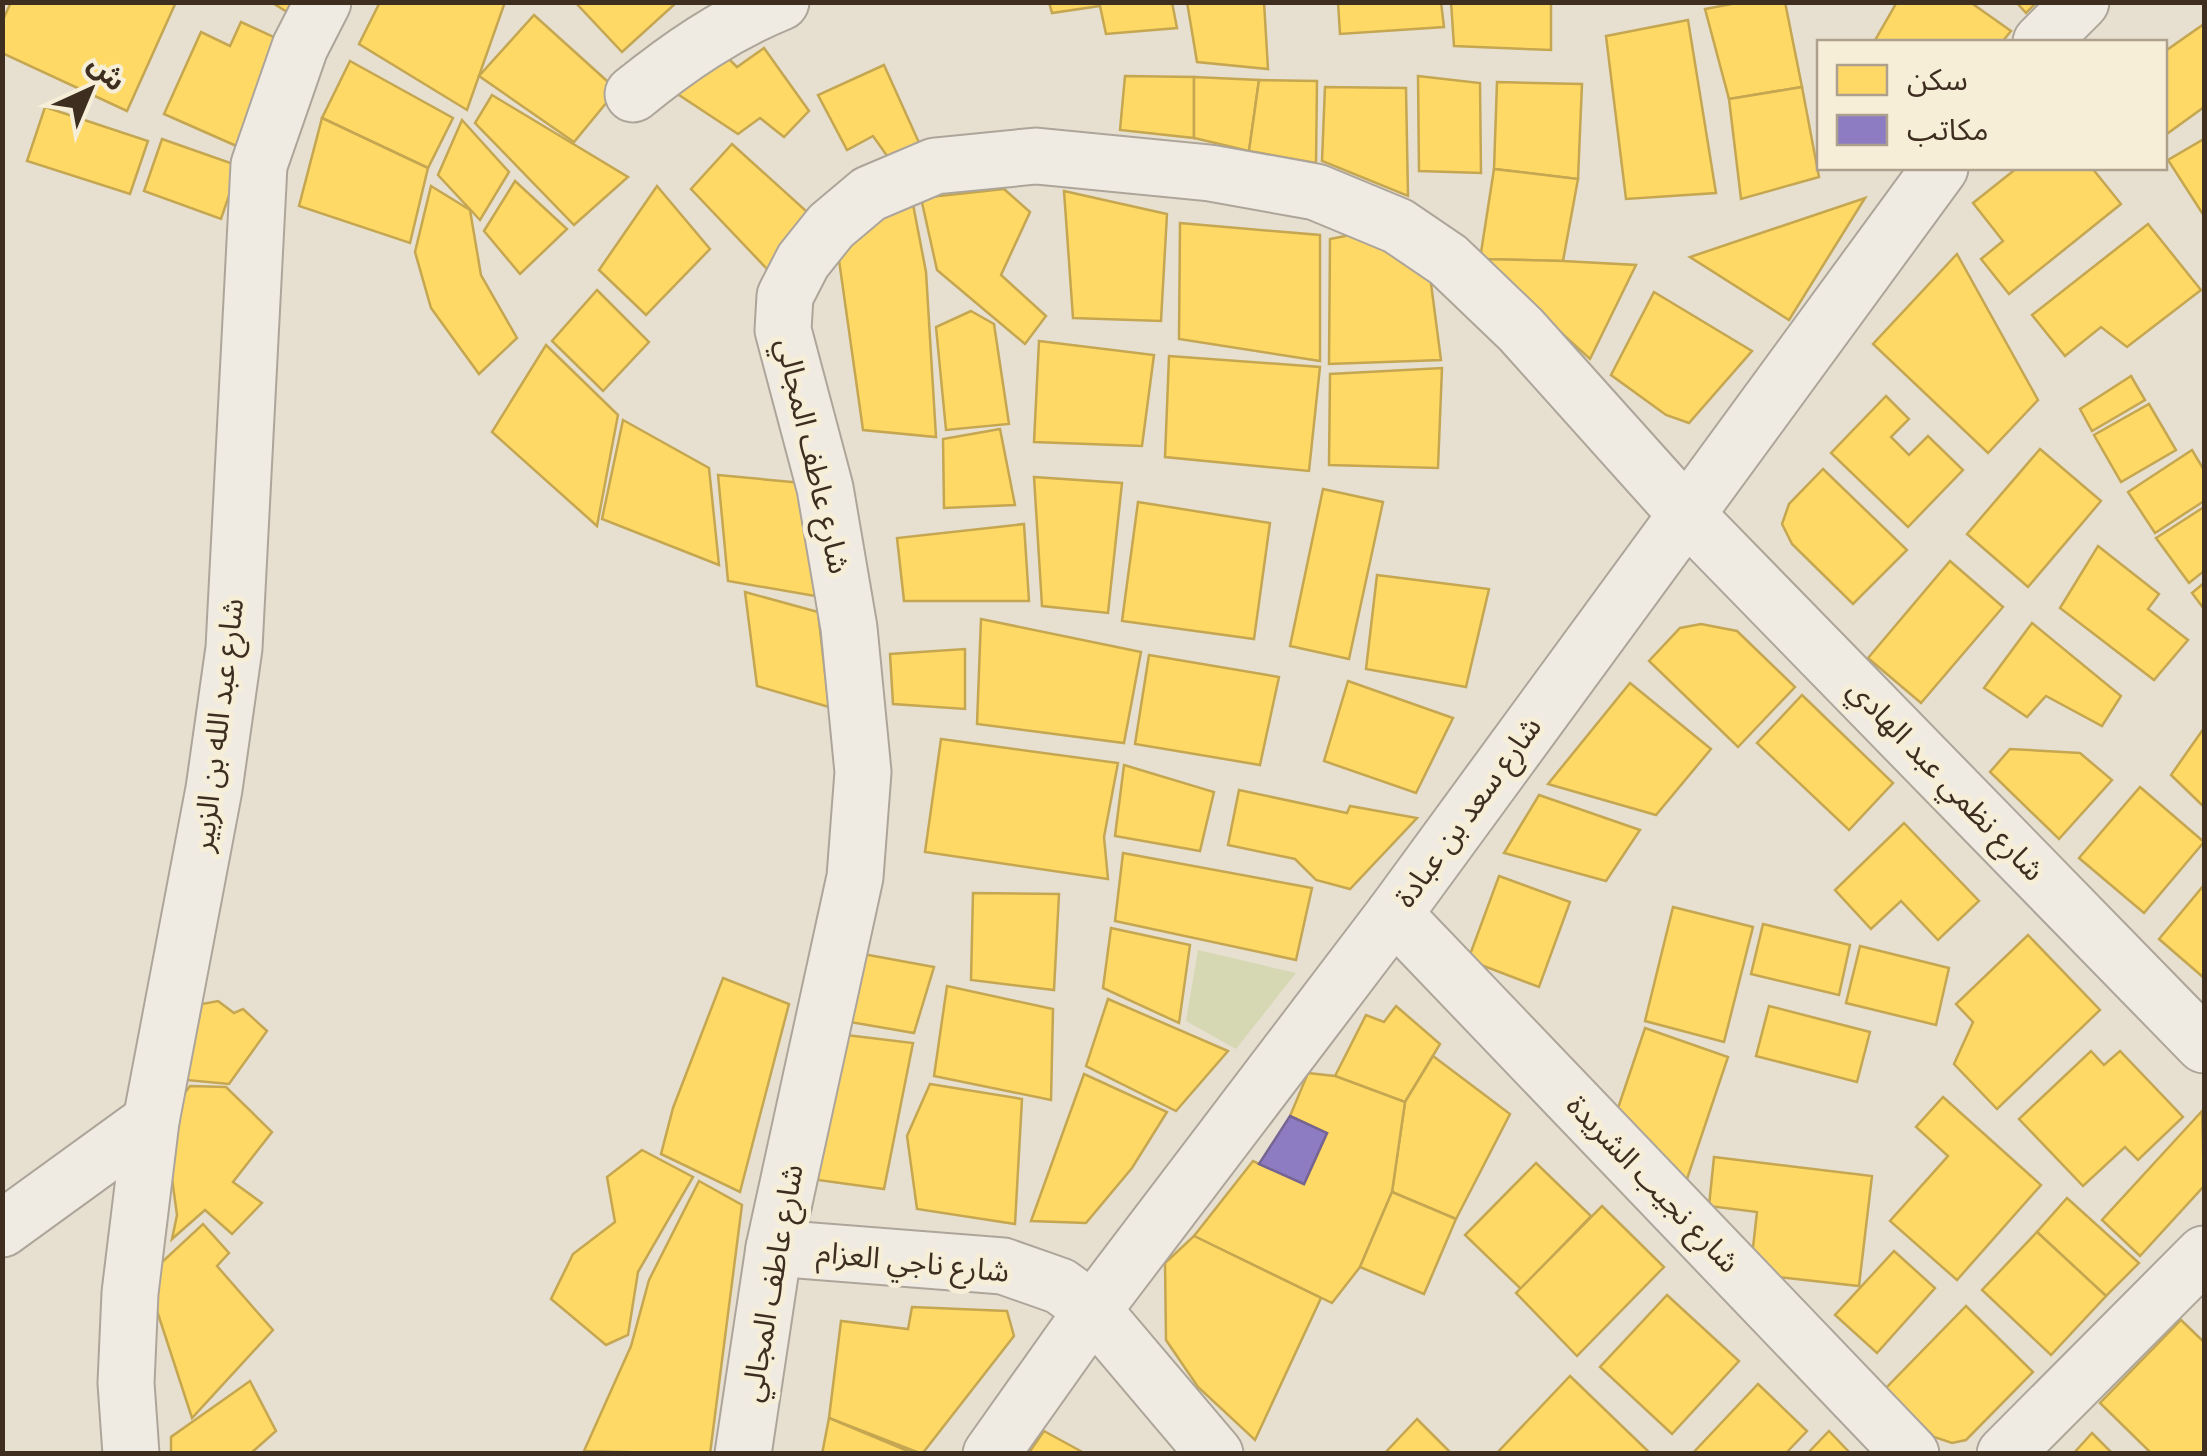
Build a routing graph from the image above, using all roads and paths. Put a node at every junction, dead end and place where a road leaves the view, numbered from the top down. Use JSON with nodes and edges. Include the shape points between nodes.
{"nodes":[{"id":1,"x":323,"y":2,"type":"edge"},
{"id":2,"x":782,"y":2,"type":"edge"},
{"id":3,"x":2080,"y":2,"type":"edge"},
{"id":4,"x":2042,"y":40,"type":"edge"},
{"id":5,"x":633,"y":94,"type":"dead end"},
{"id":6,"x":1939,"y":170,"type":"edge"},
{"id":7,"x":1687,"y":515,"type":"junction"},
{"id":8,"x":1394,"y":914,"type":"junction"},
{"id":9,"x":2204,"y":1045,"type":"edge"},
{"id":10,"x":151,"y":1120,"type":"junction"},
{"id":11,"x":2,"y":1229,"type":"edge"},
{"id":12,"x":774,"y":1248,"type":"junction"},
{"id":13,"x":2204,"y":1254,"type":"edge"},
{"id":14,"x":1092,"y":1310,"type":"junction"},
{"id":15,"x":130,"y":1454,"type":"edge"},
{"id":16,"x":742,"y":1454,"type":"edge"},
{"id":17,"x":992,"y":1454,"type":"edge"},
{"id":18,"x":1215,"y":1454,"type":"edge"},
{"id":19,"x":1912,"y":1454,"type":"edge"},
{"id":20,"x":2005,"y":1454,"type":"edge"}],
"edges":[{"from":1,"to":10,"type":"street","name":"شارع عبد الله بن الزبير","via":[[300,47],[260,165],[234,648]]},
{"from":2,"to":5,"type":"street","via":[[689,49]]},
{"from":3,"to":4,"type":"street"},
{"from":6,"to":7,"type":"street","name":"شارع سعد بن عبادة"},
{"from":7,"to":8,"type":"street","name":"شارع سعد بن عبادة"},
{"from":7,"to":9,"type":"street","name":"شارع نظمي عبد الهادي"},
{"from":7,"to":12,"type":"street","name":"شارع عاطف المجالي","via":[[1521,330],[1448,260],[1398,226],[1316,192],[1210,173],[1036,156],[935,166],[869,194],[832,226],[785,296],[783,330],[824,488],[849,628],[863,772],[855,877]]},
{"from":8,"to":14,"type":"street","name":"شارع سعد بن عبادة"},
{"from":8,"to":19,"type":"street","name":"شارع نجيب الشريدة"},
{"from":10,"to":11,"type":"street"},
{"from":10,"to":15,"type":"street","name":"شارع عبد الله بن الزبير","via":[[130,1293]]},
{"from":12,"to":14,"type":"street","name":"شارع ناجي العزام","via":[[1002,1266],[1060,1286]]},
{"from":12,"to":16,"type":"street","name":"شارع عاطف المجالي"},
{"from":13,"to":20,"type":"street"},
{"from":14,"to":17,"type":"street","name":"شارع سعد بن عبادة"},
{"from":14,"to":18,"type":"street","name":"شارع ناجي العزام"}]}
